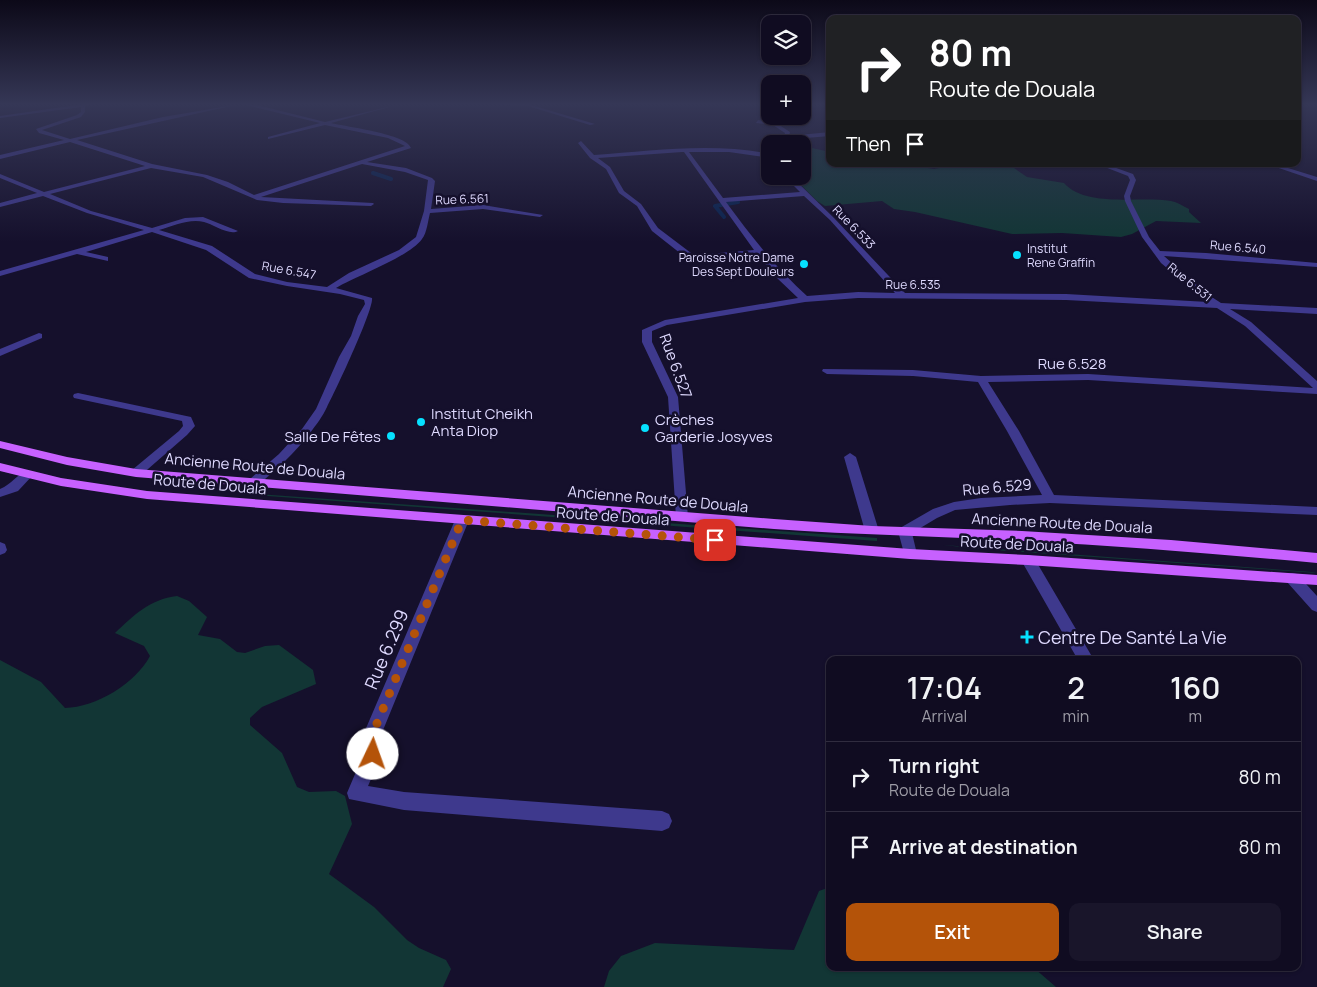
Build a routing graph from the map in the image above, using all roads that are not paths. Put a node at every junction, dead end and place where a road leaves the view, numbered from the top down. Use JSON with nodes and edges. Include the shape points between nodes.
{"nodes":[{"id":1,"x":29,"y":150,"type":"edge"},
{"id":2,"x":103,"y":150,"type":"edge"},
{"id":3,"x":402,"y":150,"type":"edge"},
{"id":4,"x":587,"y":150,"type":"edge"},
{"id":5,"x":686,"y":152,"type":"junction"},
{"id":6,"x":761,"y":154,"type":"edge"},
{"id":7,"x":0,"y":157,"type":"edge"},
{"id":8,"x":592,"y":158,"type":"junction"},
{"id":9,"x":360,"y":163,"type":"junction"},
{"id":10,"x":151,"y":166,"type":"junction"},
{"id":11,"x":1108,"y":167,"type":"edge"},
{"id":12,"x":1279,"y":167,"type":"edge"},
{"id":13,"x":0,"y":176,"type":"edge"},
{"id":14,"x":1317,"y":179,"type":"edge"},
{"id":15,"x":796,"y":185,"type":"edge"},
{"id":16,"x":45,"y":193,"type":"junction"},
{"id":17,"x":805,"y":194,"type":"junction"},
{"id":18,"x":253,"y":197,"type":"junction"},
{"id":19,"x":723,"y":200,"type":"junction"},
{"id":20,"x":0,"y":204,"type":"edge"},
{"id":21,"x":372,"y":204,"type":"dead end"},
{"id":22,"x":427,"y":212,"type":"junction"},
{"id":23,"x":540,"y":215,"type":"dead end"},
{"id":24,"x":152,"y":230,"type":"junction"},
{"id":25,"x":234,"y":231,"type":"dead end"},
{"id":26,"x":75,"y":251,"type":"junction"},
{"id":27,"x":759,"y":252,"type":"junction"},
{"id":28,"x":1158,"y":253,"type":"junction"},
{"id":29,"x":104,"y":260,"type":"dead end"},
{"id":30,"x":1317,"y":265,"type":"edge"},
{"id":31,"x":0,"y":274,"type":"edge"},
{"id":32,"x":329,"y":289,"type":"junction"},
{"id":33,"x":902,"y":296,"type":"junction"},
{"id":34,"x":805,"y":299,"type":"junction"},
{"id":35,"x":1218,"y":305,"type":"junction"},
{"id":36,"x":747,"y":308,"type":"joint"},
{"id":37,"x":1317,"y":311,"type":"edge"},
{"id":38,"x":39,"y":336,"type":"dead end"},
{"id":39,"x":0,"y":354,"type":"edge"},
{"id":40,"x":827,"y":371,"type":"dead end"},
{"id":41,"x":981,"y":380,"type":"junction"},
{"id":42,"x":1317,"y":386,"type":"edge"},
{"id":43,"x":1317,"y":391,"type":"edge"},
{"id":44,"x":78,"y":396,"type":"dead end"},
{"id":45,"x":0,"y":444,"type":"edge"},
{"id":46,"x":850,"y":457,"type":"dead end"},
{"id":47,"x":0,"y":467,"type":"edge"},
{"id":48,"x":136,"y":472,"type":"junction"},
{"id":49,"x":27,"y":475,"type":"junction"},
{"id":50,"x":254,"y":482,"type":"junction"},
{"id":51,"x":0,"y":493,"type":"edge"},
{"id":52,"x":1050,"y":499,"type":"junction"},
{"id":53,"x":1317,"y":511,"type":"edge"},
{"id":54,"x":682,"y":517,"type":"junction"},
{"id":55,"x":462,"y":520,"type":"junction"},
{"id":56,"x":872,"y":531,"type":"junction"},
{"id":57,"x":905,"y":531,"type":"junction"},
{"id":58,"x":910,"y":554,"type":"junction"},
{"id":59,"x":1317,"y":558,"type":"edge"},
{"id":60,"x":1028,"y":560,"type":"junction"},
{"id":61,"x":1292,"y":578,"type":"junction"},
{"id":62,"x":1317,"y":580,"type":"edge"},
{"id":63,"x":1317,"y":606,"type":"edge"},
{"id":64,"x":1084,"y":656,"type":"edge"},
{"id":65,"x":662,"y":821,"type":"dead end"}],
"edges":[{"from":1,"to":7,"type":"street"},
{"from":2,"to":10,"type":"street"},
{"from":3,"to":9,"type":"street"},
{"from":4,"to":8,"type":"street"},
{"from":5,"to":6,"type":"street"},
{"from":5,"to":8,"type":"street"},
{"from":5,"to":19,"type":"street"},
{"from":8,"to":27,"type":"street","via":[[608,168],[621,192],[639,205],[655,229],[688,255],[705,257]]},
{"from":9,"to":18,"type":"street"},
{"from":9,"to":22,"type":"street","via":[[406,170],[430,178]]},
{"from":10,"to":16,"type":"street"},
{"from":10,"to":18,"type":"street","via":[[209,178]]},
{"from":11,"to":28,"type":"street","name":"Rue 6.531","via":[[1131,175],[1133,180],[1128,201]]},
{"from":12,"to":14,"type":"street"},
{"from":13,"to":16,"type":"street","name":"Rue 6.547"},
{"from":15,"to":17,"type":"street","name":"Rue 6.533"},
{"from":16,"to":20,"type":"street"},
{"from":16,"to":24,"type":"street","name":"Rue 6.547","via":[[89,212]]},
{"from":17,"to":19,"type":"street"},
{"from":17,"to":33,"type":"street","name":"Rue 6.533"},
{"from":18,"to":21,"type":"street","via":[[277,201]]},
{"from":19,"to":27,"type":"street"},
{"from":22,"to":23,"type":"street","name":"Rue 6.561","via":[[483,207]]},
{"from":22,"to":32,"type":"street","name":"Rue 6.561","via":[[416,241],[402,252]]},
{"from":24,"to":25,"type":"street","via":[[196,218]]},
{"from":24,"to":26,"type":"street"},
{"from":24,"to":32,"type":"street","name":"Rue 6.547","via":[[209,248],[252,276]]},
{"from":26,"to":29,"type":"street"},
{"from":26,"to":31,"type":"street"},
{"from":27,"to":34,"type":"street"},
{"from":28,"to":30,"type":"street","name":"Rue 6.540"},
{"from":28,"to":35,"type":"street","name":"Rue 6.531"},
{"from":32,"to":50,"type":"street","name":"Rue 6.547","via":[[365,297],[370,300],[369,304],[321,409],[283,457]]},
{"from":33,"to":34,"type":"street","name":"Rue 6.535","via":[[833,295]]},
{"from":33,"to":35,"type":"street","name":"Rue 6.535","via":[[1066,297]]},
{"from":34,"to":36,"type":"street","name":"Rue 6.535"},
{"from":35,"to":37,"type":"street","name":"Rue 6.535"},
{"from":35,"to":42,"type":"street","name":"Rue 6.531","via":[[1248,324]]},
{"from":36,"to":54,"type":"street","name":"Rue 6.527","via":[[665,322],[647,330],[647,342],[673,397]]},
{"from":38,"to":39,"type":"street"},
{"from":40,"to":41,"type":"street","name":"Rue 6.528","via":[[914,373]]},
{"from":41,"to":43,"type":"street","name":"Rue 6.528","via":[[1088,377]]},
{"from":41,"to":52,"type":"street","name":"Rue 6.529"},
{"from":44,"to":48,"type":"street","via":[[188,419],[189,426],[183,433]]},
{"from":45,"to":48,"type":"main road","name":"Ancienne Route de Douala","via":[[84,465]]},
{"from":46,"to":56,"type":"street"},
{"from":47,"to":49,"type":"main road","name":"Route de Douala"},
{"from":48,"to":50,"type":"main road","name":"Ancienne Route de Douala"},
{"from":49,"to":51,"type":"street","via":[[14,488]]},
{"from":49,"to":55,"type":"main road","name":"Route de Douala","via":[[148,495]]},
{"from":50,"to":54,"type":"main road","name":"Ancienne Route de Douala"},
{"from":52,"to":53,"type":"street"},
{"from":52,"to":57,"type":"street","name":"Rue 6.529","via":[[944,509]]},
{"from":54,"to":56,"type":"main road","name":"Ancienne Route de Douala"},
{"from":55,"to":58,"type":"main road","name":"Route de Douala"},
{"from":55,"to":65,"type":"street","name":"Rue 6.299","via":[[370,740],[373,754],[356,794],[404,801]]},
{"from":56,"to":57,"type":"main road","name":"Ancienne Route de Douala"},
{"from":57,"to":58,"type":"street"},
{"from":57,"to":59,"type":"main road","name":"Ancienne Route de Douala","via":[[1171,545]]},
{"from":58,"to":60,"type":"main road","name":"Route de Douala"},
{"from":60,"to":61,"type":"main road","name":"Route de Douala"},
{"from":60,"to":64,"type":"street"},
{"from":61,"to":62,"type":"main road","name":"Route de Douala"},
{"from":61,"to":63,"type":"street"}]}
